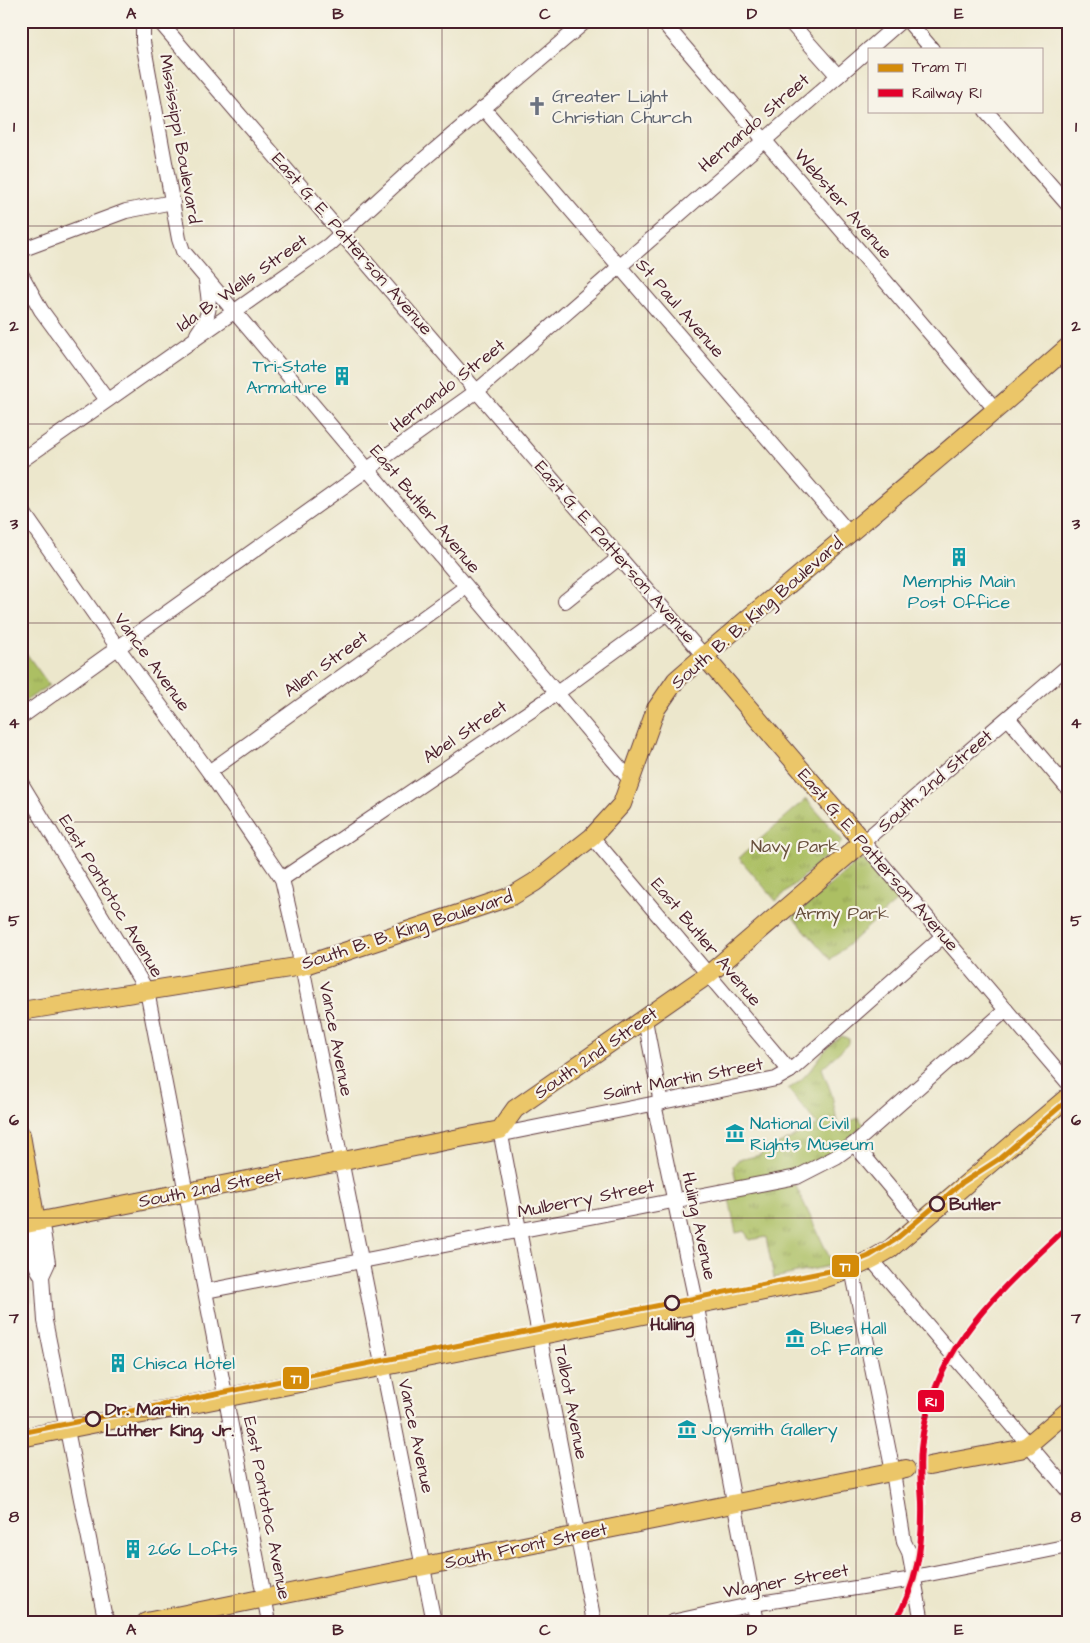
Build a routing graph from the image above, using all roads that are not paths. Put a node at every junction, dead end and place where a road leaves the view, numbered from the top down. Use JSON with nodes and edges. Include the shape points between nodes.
{"nodes":[{"id":1,"x":143,"y":21,"type":"edge"},
{"id":2,"x":159,"y":21,"type":"edge"},
{"id":3,"x":586,"y":21,"type":"edge"},
{"id":4,"x":662,"y":21,"type":"edge"},
{"id":5,"x":789,"y":21,"type":"edge"},
{"id":6,"x":901,"y":21,"type":"edge"},
{"id":7,"x":908,"y":21,"type":"edge"},
{"id":8,"x":870,"y":48,"type":"edge"},
{"id":9,"x":931,"y":48,"type":"edge"},
{"id":10,"x":868,"y":50,"type":"edge"},
{"id":11,"x":838,"y":76,"type":"junction"},
{"id":12,"x":483,"y":108,"type":"junction"},
{"id":13,"x":987,"y":112,"type":"edge"},
{"id":14,"x":763,"y":140,"type":"junction"},
{"id":15,"x":173,"y":202,"type":"junction"},
{"id":16,"x":1069,"y":206,"type":"edge"},
{"id":17,"x":342,"y":233,"type":"junction"},
{"id":18,"x":21,"y":250,"type":"edge"},
{"id":19,"x":190,"y":262,"type":"joint"},
{"id":20,"x":620,"y":267,"type":"junction"},
{"id":21,"x":21,"y":274,"type":"edge"},
{"id":22,"x":206,"y":280,"type":"junction"},
{"id":23,"x":234,"y":313,"type":"junction"},
{"id":24,"x":192,"y":341,"type":"junction"},
{"id":25,"x":1069,"y":346,"type":"edge"},
{"id":26,"x":477,"y":391,"type":"junction"},
{"id":27,"x":107,"y":400,"type":"junction"},
{"id":28,"x":996,"y":410,"type":"junction"},
{"id":29,"x":21,"y":461,"type":"edge"},
{"id":30,"x":367,"y":470,"type":"junction"},
{"id":31,"x":21,"y":509,"type":"edge"},
{"id":32,"x":849,"y":533,"type":"junction"},
{"id":33,"x":620,"y":557,"type":"junction"},
{"id":34,"x":466,"y":587,"type":"junction"},
{"id":35,"x":565,"y":601,"type":"dead end"},
{"id":36,"x":667,"y":613,"type":"junction"},
{"id":37,"x":118,"y":648,"type":"junction"},
{"id":38,"x":704,"y":656,"type":"junction"},
{"id":39,"x":1069,"y":665,"type":"edge"},
{"id":40,"x":557,"y":693,"type":"junction"},
{"id":41,"x":21,"y":717,"type":"edge"},
{"id":42,"x":1008,"y":718,"type":"junction"},
{"id":43,"x":209,"y":772,"type":"junction"},
{"id":44,"x":631,"y":780,"type":"junction"},
{"id":45,"x":21,"y":783,"type":"edge"},
{"id":46,"x":1069,"y":790,"type":"edge"},
{"id":47,"x":592,"y":837,"type":"junction"},
{"id":48,"x":863,"y":842,"type":"junction"},
{"id":49,"x":282,"y":879,"type":"junction"},
{"id":50,"x":943,"y":936,"type":"junction"},
{"id":51,"x":302,"y":966,"type":"junction"},
{"id":52,"x":709,"y":974,"type":"junction"},
{"id":53,"x":147,"y":991,"type":"junction"},
{"id":54,"x":1006,"y":1010,"type":"junction"},
{"id":55,"x":21,"y":1011,"type":"edge"},
{"id":56,"x":644,"y":1020,"type":"junction"},
{"id":57,"x":790,"y":1071,"type":"junction"},
{"id":58,"x":1069,"y":1084,"type":"edge"},
{"id":59,"x":1069,"y":1096,"type":"edge"},
{"id":60,"x":658,"y":1104,"type":"junction"},
{"id":61,"x":500,"y":1130,"type":"junction"},
{"id":62,"x":21,"y":1135,"type":"edge"},
{"id":63,"x":854,"y":1144,"type":"junction"},
{"id":64,"x":341,"y":1162,"type":"junction"},
{"id":65,"x":186,"y":1192,"type":"junction"},
{"id":66,"x":674,"y":1201,"type":"junction"},
{"id":67,"x":28,"y":1224,"type":"edge"},
{"id":68,"x":921,"y":1224,"type":"junction"},
{"id":69,"x":520,"y":1231,"type":"junction"},
{"id":70,"x":361,"y":1260,"type":"junction"},
{"id":71,"x":872,"y":1260,"type":"junction"},
{"id":72,"x":852,"y":1269,"type":"junction"},
{"id":73,"x":206,"y":1290,"type":"junction"},
{"id":74,"x":696,"y":1304,"type":"junction"},
{"id":75,"x":539,"y":1336,"type":"junction"},
{"id":76,"x":382,"y":1367,"type":"junction"},
{"id":77,"x":227,"y":1398,"type":"junction"},
{"id":78,"x":1069,"y":1410,"type":"edge"},
{"id":79,"x":66,"y":1430,"type":"junction"},
{"id":80,"x":21,"y":1438,"type":"edge"},
{"id":81,"x":1028,"y":1445,"type":"junction"},
{"id":82,"x":929,"y":1466,"type":"dead end"},
{"id":83,"x":900,"y":1471,"type":"junction"},
{"id":84,"x":1069,"y":1492,"type":"edge"},
{"id":85,"x":734,"y":1505,"type":"junction"},
{"id":86,"x":578,"y":1535,"type":"junction"},
{"id":87,"x":1069,"y":1546,"type":"edge"},
{"id":88,"x":424,"y":1567,"type":"junction"},
{"id":89,"x":910,"y":1579,"type":"junction"},
{"id":90,"x":265,"y":1596,"type":"junction"},
{"id":91,"x":754,"y":1604,"type":"junction"},
{"id":92,"x":109,"y":1622,"type":"edge"},
{"id":93,"x":146,"y":1622,"type":"edge"},
{"id":94,"x":269,"y":1622,"type":"edge"},
{"id":95,"x":434,"y":1622,"type":"edge"},
{"id":96,"x":594,"y":1622,"type":"edge"},
{"id":97,"x":672,"y":1622,"type":"edge"},
{"id":98,"x":757,"y":1622,"type":"edge"},
{"id":99,"x":914,"y":1622,"type":"edge"},
{"id":100,"x":922,"y":1622,"type":"edge"}],
"edges":[{"from":1,"to":15,"type":"street","name":"Mississippi Boulevard","via":[[143,42]]},
{"from":2,"to":17,"type":"street","name":"East G. E. Patterson Avenue"},
{"from":3,"to":12,"type":"street","name":"Ida B. Wells Street"},
{"from":4,"to":14,"type":"street","name":"Webster Avenue"},
{"from":5,"to":11,"type":"street"},
{"from":6,"to":8,"type":"street","name":"Hernando Street"},
{"from":7,"to":9,"type":"street"},
{"from":10,"to":11,"type":"street","name":"Hernando Street"},
{"from":11,"to":14,"type":"street","name":"Hernando Street"},
{"from":12,"to":17,"type":"street","name":"Ida B. Wells Street"},
{"from":12,"to":20,"type":"street","name":"St Paul Avenue"},
{"from":13,"to":16,"type":"street"},
{"from":14,"to":20,"type":"street","name":"Hernando Street"},
{"from":14,"to":28,"type":"street","name":"Webster Avenue"},
{"from":15,"to":18,"type":"street","via":[[126,211]]},
{"from":15,"to":19,"type":"street","name":"Mississippi Boulevard","via":[[179,239]]},
{"from":17,"to":23,"type":"street","name":"Ida B. Wells Street"},
{"from":17,"to":26,"type":"street","name":"East G. E. Patterson Avenue"},
{"from":19,"to":22,"type":"street","name":"East Butler Avenue"},
{"from":20,"to":26,"type":"street","name":"Hernando Street"},
{"from":20,"to":32,"type":"street","name":"St Paul Avenue"},
{"from":21,"to":27,"type":"street","via":[[41,310]]},
{"from":22,"to":23,"type":"street","name":"East Butler Avenue"},
{"from":22,"to":24,"type":"street","via":[[210,309]]},
{"from":23,"to":24,"type":"street","name":"Ida B. Wells Street"},
{"from":23,"to":30,"type":"street","name":"East Butler Avenue"},
{"from":24,"to":27,"type":"street","name":"Ida B. Wells Street"},
{"from":25,"to":28,"type":"main road","name":"South B. B. King Boulevard"},
{"from":26,"to":30,"type":"street","name":"Hernando Street"},
{"from":26,"to":33,"type":"street","name":"East G. E. Patterson Avenue"},
{"from":27,"to":29,"type":"street","name":"Ida B. Wells Street"},
{"from":28,"to":32,"type":"main road","name":"South B. B. King Boulevard"},
{"from":30,"to":34,"type":"street","name":"East Butler Avenue"},
{"from":30,"to":37,"type":"street","name":"Hernando Street"},
{"from":31,"to":37,"type":"street","name":"Vance Avenue"},
{"from":32,"to":38,"type":"main road","name":"South B. B. King Boulevard"},
{"from":33,"to":35,"type":"street"},
{"from":33,"to":36,"type":"street","name":"East G. E. Patterson Avenue"},
{"from":34,"to":40,"type":"street","name":"East Butler Avenue"},
{"from":34,"to":43,"type":"street","name":"Allen Street"},
{"from":36,"to":38,"type":"street","name":"East G. E. Patterson Avenue"},
{"from":36,"to":40,"type":"street","name":"Abel Street"},
{"from":37,"to":41,"type":"street","name":"Hernando Street"},
{"from":37,"to":43,"type":"street","name":"Vance Avenue"},
{"from":38,"to":44,"type":"main road","name":"South B. B. King Boulevard","via":[[676,680],[656,709]]},
{"from":38,"to":48,"type":"main road","name":"East G. E. Patterson Avenue"},
{"from":39,"to":42,"type":"street","name":"South 2nd Street"},
{"from":40,"to":44,"type":"street","name":"East Butler Avenue"},
{"from":40,"to":49,"type":"street","name":"Abel Street"},
{"from":42,"to":46,"type":"street"},
{"from":42,"to":48,"type":"street","name":"South 2nd Street"},
{"from":43,"to":49,"type":"street","name":"Vance Avenue"},
{"from":44,"to":47,"type":"main road","name":"South B. B. King Boulevard","via":[[622,804]]},
{"from":45,"to":53,"type":"street","name":"East Pontotoc Avenue"},
{"from":47,"to":51,"type":"main road","name":"South B. B. King Boulevard","via":[[536,882],[512,896]]},
{"from":47,"to":52,"type":"street","name":"East Butler Avenue"},
{"from":48,"to":50,"type":"street","name":"East G. E. Patterson Avenue"},
{"from":48,"to":52,"type":"main road","name":"South 2nd Street"},
{"from":49,"to":51,"type":"street","name":"Vance Avenue"},
{"from":50,"to":54,"type":"street","name":"East G. E. Patterson Avenue"},
{"from":50,"to":57,"type":"street","name":"Saint Martin Street"},
{"from":51,"to":53,"type":"main road","name":"South B. B. King Boulevard"},
{"from":51,"to":64,"type":"street","name":"Vance Avenue"},
{"from":52,"to":56,"type":"main road","name":"South 2nd Street"},
{"from":52,"to":57,"type":"street","name":"East Butler Avenue"},
{"from":53,"to":55,"type":"main road","name":"South B. B. King Boulevard"},
{"from":53,"to":65,"type":"street","name":"East Pontotoc Avenue"},
{"from":54,"to":58,"type":"street","name":"East G. E. Patterson Avenue"},
{"from":54,"to":63,"type":"street","name":"Mulberry Street"},
{"from":56,"to":60,"type":"street","name":"Huling Avenue"},
{"from":56,"to":61,"type":"main road","name":"South 2nd Street","via":[[515,1109]]},
{"from":57,"to":60,"type":"street","name":"Saint Martin Street","via":[[762,1084]]},
{"from":59,"to":68,"type":"main road"},
{"from":60,"to":61,"type":"street","name":"Saint Martin Street","via":[[508,1133]]},
{"from":60,"to":66,"type":"street","name":"Huling Avenue"},
{"from":61,"to":64,"type":"main road","name":"South 2nd Street"},
{"from":61,"to":69,"type":"street","name":"Talbot Avenue"},
{"from":62,"to":67,"type":"main road"},
{"from":63,"to":66,"type":"street","name":"Mulberry Street","via":[[797,1177]]},
{"from":63,"to":68,"type":"street"},
{"from":64,"to":65,"type":"main road","name":"South 2nd Street"},
{"from":64,"to":70,"type":"street","name":"Vance Avenue"},
{"from":65,"to":67,"type":"main road","name":"South 2nd Street"},
{"from":65,"to":73,"type":"street","name":"East Pontotoc Avenue"},
{"from":66,"to":69,"type":"street","name":"Mulberry Street"},
{"from":66,"to":74,"type":"street","name":"Huling Avenue"},
{"from":67,"to":79,"type":"street","via":[[43,1231],[48,1263],[42,1276],[45,1321]]},
{"from":68,"to":71,"type":"main road"},
{"from":69,"to":70,"type":"street","name":"Mulberry Street"},
{"from":69,"to":75,"type":"street","name":"Talbot Avenue"},
{"from":70,"to":73,"type":"street","name":"Mulberry Street"},
{"from":70,"to":76,"type":"street","name":"Vance Avenue"},
{"from":71,"to":72,"type":"main road"},
{"from":71,"to":81,"type":"street"},
{"from":72,"to":74,"type":"main road","via":[[820,1280]]},
{"from":72,"to":83,"type":"street"},
{"from":73,"to":77,"type":"street","name":"East Pontotoc Avenue"},
{"from":74,"to":75,"type":"main road"},
{"from":74,"to":85,"type":"street","name":"Huling Avenue"},
{"from":75,"to":76,"type":"main road"},
{"from":75,"to":86,"type":"street","name":"Talbot Avenue"},
{"from":76,"to":77,"type":"main road"},
{"from":76,"to":88,"type":"street","name":"Vance Avenue"},
{"from":77,"to":79,"type":"main road"},
{"from":77,"to":90,"type":"street","name":"East Pontotoc Avenue"},
{"from":78,"to":81,"type":"main road"},
{"from":79,"to":80,"type":"main road"},
{"from":79,"to":92,"type":"street","via":[[104,1613]]},
{"from":81,"to":82,"type":"main road","via":[[1008,1452]]},
{"from":81,"to":84,"type":"street"},
{"from":83,"to":85,"type":"main road","name":"South Front Street"},
{"from":83,"to":89,"type":"street","via":[[904,1542],[909,1552]]},
{"from":85,"to":86,"type":"main road","name":"South Front Street"},
{"from":85,"to":91,"type":"street","name":"Huling Avenue"},
{"from":86,"to":88,"type":"main road","name":"South Front Street"},
{"from":86,"to":96,"type":"street","name":"Talbot Avenue"},
{"from":87,"to":89,"type":"street","name":"Wagner Street"},
{"from":88,"to":90,"type":"main road","name":"South Front Street"},
{"from":88,"to":95,"type":"street","name":"Vance Avenue"},
{"from":89,"to":91,"type":"street","name":"Wagner Street"},
{"from":89,"to":99,"type":"street"},
{"from":89,"to":100,"type":"street"},
{"from":90,"to":93,"type":"main road","name":"South Front Street"},
{"from":90,"to":94,"type":"street","name":"East Pontotoc Avenue"},
{"from":91,"to":97,"type":"street","name":"Wagner Street"},
{"from":91,"to":98,"type":"street","name":"Huling Avenue"}]}
